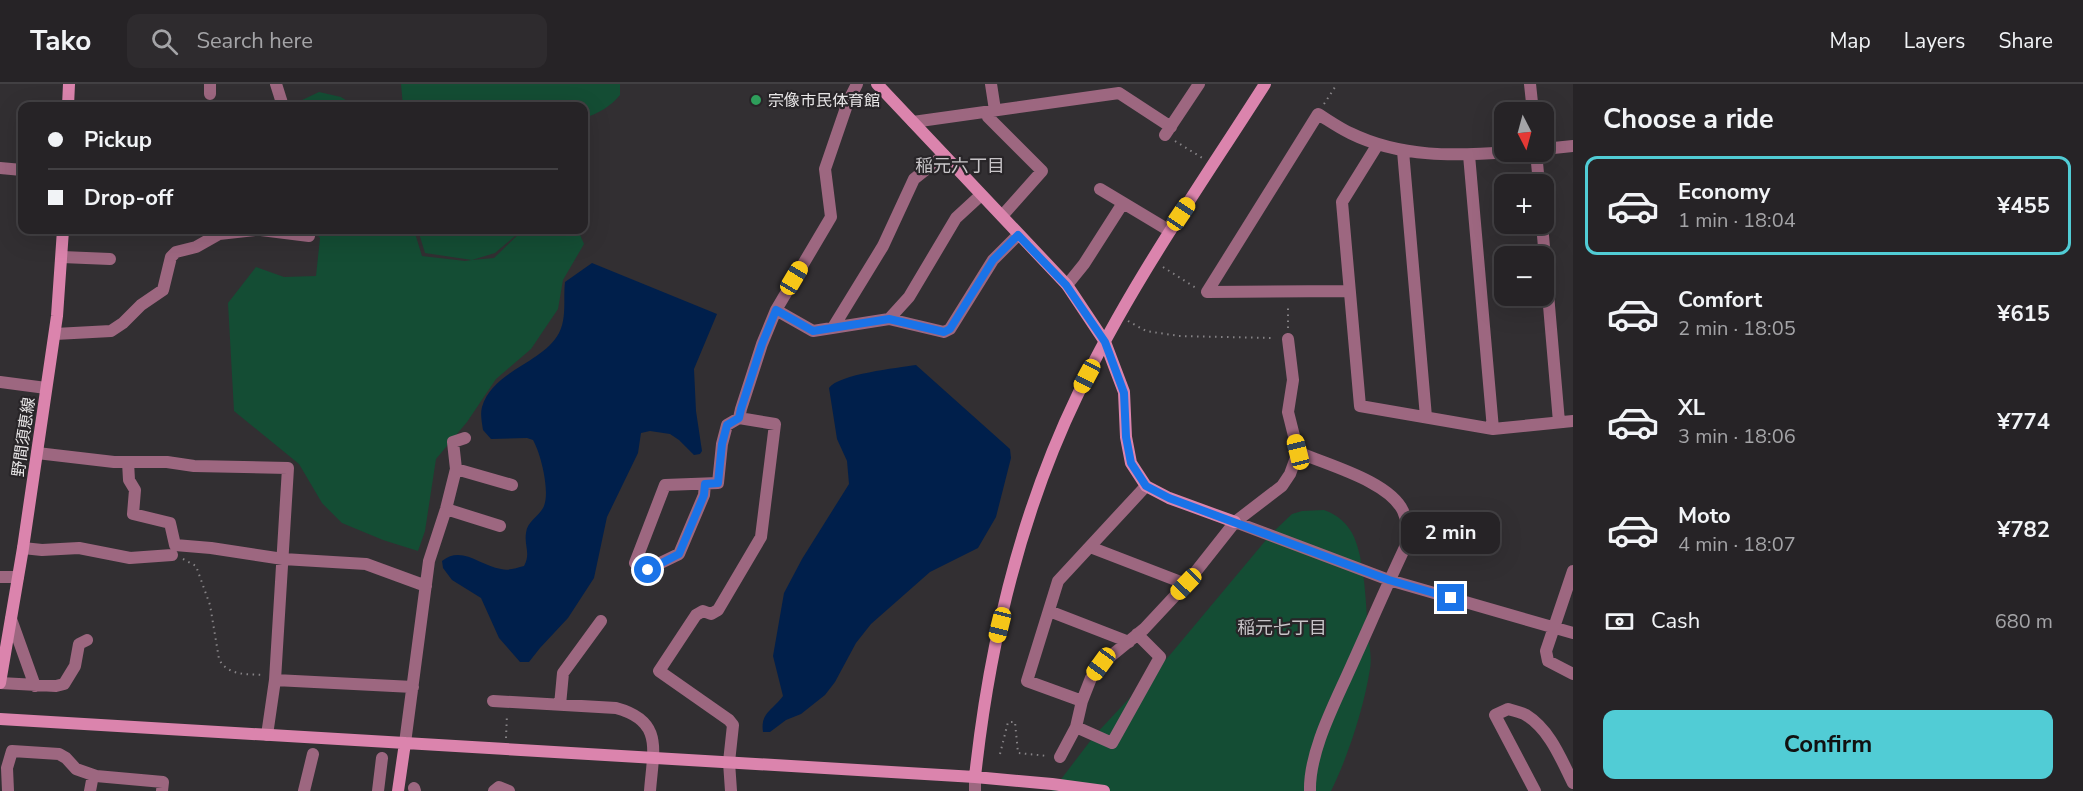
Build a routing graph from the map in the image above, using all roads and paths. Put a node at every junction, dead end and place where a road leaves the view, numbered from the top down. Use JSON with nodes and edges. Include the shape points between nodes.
{"nodes":[{"id":1,"x":69,"y":84,"type":"edge"},
{"id":2,"x":276,"y":84,"type":"edge"},
{"id":3,"x":857,"y":84,"type":"edge"},
{"id":4,"x":876,"y":84,"type":"edge"},
{"id":5,"x":991,"y":84,"type":"edge"},
{"id":6,"x":1199,"y":84,"type":"edge"},
{"id":7,"x":1265,"y":84,"type":"edge"},
{"id":8,"x":1336,"y":84,"type":"edge"},
{"id":9,"x":1530,"y":84,"type":"edge"},
{"id":10,"x":1119,"y":88,"type":"edge"},
{"id":11,"x":68,"y":102,"type":"edge"},
{"id":12,"x":282,"y":102,"type":"edge"},
{"id":13,"x":1532,"y":102,"type":"edge"},
{"id":14,"x":991,"y":111,"type":"junction"},
{"id":15,"x":1318,"y":114,"type":"junction"},
{"id":16,"x":913,"y":122,"type":"junction"},
{"id":17,"x":1168,"y":131,"type":"junction"},
{"id":18,"x":1378,"y":144,"type":"junction"},
{"id":19,"x":1573,"y":146,"type":"edge"},
{"id":20,"x":1554,"y":148,"type":"edge"},
{"id":21,"x":1403,"y":151,"type":"junction"},
{"id":22,"x":1494,"y":153,"type":"edge"},
{"id":23,"x":944,"y":155,"type":"junction"},
{"id":24,"x":1469,"y":155,"type":"junction"},
{"id":25,"x":1214,"y":165,"type":"junction"},
{"id":26,"x":0,"y":168,"type":"edge"},
{"id":27,"x":18,"y":170,"type":"edge"},
{"id":28,"x":1100,"y":189,"type":"dead end"},
{"id":29,"x":981,"y":195,"type":"junction"},
{"id":30,"x":1123,"y":203,"type":"junction"},
{"id":31,"x":1002,"y":216,"type":"junction"},
{"id":32,"x":1170,"y":231,"type":"junction"},
{"id":33,"x":63,"y":234,"type":"edge"},
{"id":34,"x":219,"y":234,"type":"edge"},
{"id":35,"x":293,"y":234,"type":"edge"},
{"id":36,"x":1543,"y":234,"type":"edge"},
{"id":37,"x":1018,"y":235,"type":"junction"},
{"id":38,"x":309,"y":236,"type":"dead end"},
{"id":39,"x":62,"y":257,"type":"junction"},
{"id":40,"x":110,"y":259,"type":"dead end"},
{"id":41,"x":1152,"y":260,"type":"junction"},
{"id":42,"x":1066,"y":285,"type":"junction"},
{"id":43,"x":1350,"y":291,"type":"junction"},
{"id":44,"x":1207,"y":292,"type":"junction"},
{"id":45,"x":1288,"y":292,"type":"junction"},
{"id":46,"x":776,"y":310,"type":"junction"},
{"id":47,"x":1119,"y":316,"type":"junction"},
{"id":48,"x":889,"y":319,"type":"junction"},
{"id":49,"x":834,"y":326,"type":"junction"},
{"id":50,"x":55,"y":334,"type":"junction"},
{"id":51,"x":1288,"y":339,"type":"junction"},
{"id":52,"x":1105,"y":342,"type":"junction"},
{"id":53,"x":0,"y":382,"type":"edge"},
{"id":54,"x":46,"y":388,"type":"junction"},
{"id":55,"x":1426,"y":417,"type":"junction"},
{"id":56,"x":739,"y":418,"type":"junction"},
{"id":57,"x":1573,"y":421,"type":"edge"},
{"id":58,"x":1559,"y":422,"type":"junction"},
{"id":59,"x":1493,"y":429,"type":"junction"},
{"id":60,"x":465,"y":438,"type":"dead end"},
{"id":61,"x":1298,"y":452,"type":"junction"},
{"id":62,"x":37,"y":453,"type":"junction"},
{"id":63,"x":128,"y":462,"type":"junction"},
{"id":64,"x":456,"y":469,"type":"junction"},
{"id":65,"x":705,"y":484,"type":"junction"},
{"id":66,"x":512,"y":485,"type":"dead end"},
{"id":67,"x":1146,"y":486,"type":"junction"},
{"id":68,"x":446,"y":509,"type":"junction"},
{"id":69,"x":1236,"y":522,"type":"junction"},
{"id":70,"x":500,"y":526,"type":"dead end"},
{"id":71,"x":1090,"y":547,"type":"junction"},
{"id":72,"x":23,"y":548,"type":"junction"},
{"id":73,"x":172,"y":555,"type":"joint"},
{"id":74,"x":284,"y":559,"type":"junction"},
{"id":75,"x":1573,"y":570,"type":"edge"},
{"id":76,"x":0,"y":577,"type":"edge"},
{"id":77,"x":18,"y":577,"type":"junction"},
{"id":78,"x":1389,"y":580,"type":"junction"},
{"id":79,"x":1186,"y":584,"type":"junction"},
{"id":80,"x":426,"y":586,"type":"junction"},
{"id":81,"x":1049,"y":610,"type":"junction"},
{"id":82,"x":11,"y":619,"type":"junction"},
{"id":83,"x":601,"y":621,"type":"dead end"},
{"id":84,"x":1555,"y":627,"type":"junction"},
{"id":85,"x":1573,"y":633,"type":"edge"},
{"id":86,"x":1133,"y":638,"type":"junction"},
{"id":87,"x":87,"y":640,"type":"dead end"},
{"id":88,"x":1573,"y":674,"type":"edge"},
{"id":89,"x":275,"y":678,"type":"junction"},
{"id":90,"x":0,"y":683,"type":"edge"},
{"id":91,"x":35,"y":686,"type":"junction"},
{"id":92,"x":413,"y":687,"type":"junction"},
{"id":93,"x":493,"y":701,"type":"dead end"},
{"id":94,"x":1082,"y":701,"type":"junction"},
{"id":95,"x":508,"y":702,"type":"junction"},
{"id":96,"x":560,"y":705,"type":"junction"},
{"id":97,"x":0,"y":719,"type":"edge"},
{"id":98,"x":1076,"y":727,"type":"junction"},
{"id":99,"x":267,"y":735,"type":"junction"},
{"id":100,"x":405,"y":743,"type":"junction"},
{"id":101,"x":505,"y":749,"type":"junction"},
{"id":102,"x":313,"y":754,"type":"dead end"},
{"id":103,"x":1000,"y":754,"type":"dead end"},
{"id":104,"x":1060,"y":757,"type":"joint"},
{"id":105,"x":382,"y":758,"type":"dead end"},
{"id":106,"x":652,"y":758,"type":"junction"},
{"id":107,"x":729,"y":762,"type":"junction"},
{"id":108,"x":93,"y":775,"type":"junction"},
{"id":109,"x":975,"y":777,"type":"junction"},
{"id":110,"x":1573,"y":783,"type":"edge"},
{"id":111,"x":8,"y":791,"type":"edge"},
{"id":112,"x":90,"y":791,"type":"edge"},
{"id":113,"x":162,"y":791,"type":"edge"},
{"id":114,"x":304,"y":791,"type":"edge"},
{"id":115,"x":378,"y":791,"type":"edge"},
{"id":116,"x":398,"y":791,"type":"edge"},
{"id":117,"x":494,"y":791,"type":"edge"},
{"id":118,"x":509,"y":791,"type":"edge"},
{"id":119,"x":650,"y":791,"type":"edge"},
{"id":120,"x":731,"y":791,"type":"edge"},
{"id":121,"x":975,"y":791,"type":"edge"},
{"id":122,"x":1104,"y":791,"type":"edge"},
{"id":123,"x":1310,"y":791,"type":"edge"},
{"id":124,"x":1534,"y":791,"type":"edge"}],
"edges":[{"from":1,"to":11,"type":"street"},
{"from":2,"to":12,"type":"street"},
{"from":3,"to":46,"type":"street","via":[[825,168],[831,218]]},
{"from":4,"to":16,"type":"street"},
{"from":5,"to":14,"type":"street"},
{"from":6,"to":17,"type":"street"},
{"from":7,"to":25,"type":"street"},
{"from":8,"to":15,"type":"path"},
{"from":9,"to":13,"type":"street"},
{"from":10,"to":14,"type":"street"},
{"from":10,"to":17,"type":"street"},
{"from":14,"to":16,"type":"street"},
{"from":14,"to":31,"type":"street","via":[[988,117],[1042,171]]},
{"from":15,"to":18,"type":"street","via":[[1349,133]]},
{"from":15,"to":44,"type":"street"},
{"from":16,"to":23,"type":"street"},
{"from":17,"to":25,"type":"path"},
{"from":18,"to":21,"type":"street"},
{"from":18,"to":43,"type":"street","via":[[1342,202]]},
{"from":19,"to":20,"type":"street"},
{"from":21,"to":24,"type":"street"},
{"from":21,"to":55,"type":"street"},
{"from":22,"to":24,"type":"street"},
{"from":23,"to":29,"type":"street"},
{"from":23,"to":49,"type":"street","via":[[914,179],[883,246]]},
{"from":24,"to":59,"type":"street"},
{"from":25,"to":32,"type":"street"},
{"from":26,"to":27,"type":"street"},
{"from":28,"to":30,"type":"street"},
{"from":29,"to":31,"type":"street"},
{"from":29,"to":48,"type":"street","via":[[956,218],[909,297]]},
{"from":30,"to":32,"type":"street"},
{"from":30,"to":42,"type":"street"},
{"from":31,"to":37,"type":"street"},
{"from":32,"to":41,"type":"street"},
{"from":33,"to":39,"type":"street","name":"野間須恵線"},
{"from":34,"to":50,"type":"street","via":[[196,247],[176,252],[171,257],[163,290],[111,331]]},
{"from":35,"to":38,"type":"street"},
{"from":36,"to":58,"type":"street"},
{"from":37,"to":42,"type":"street"},
{"from":37,"to":48,"type":"street","via":[[993,260],[950,329],[944,332]]},
{"from":39,"to":40,"type":"street"},
{"from":39,"to":50,"type":"street","name":"野間須恵線"},
{"from":41,"to":44,"type":"path"},
{"from":41,"to":47,"type":"street"},
{"from":42,"to":52,"type":"street"},
{"from":43,"to":45,"type":"street"},
{"from":43,"to":55,"type":"street","via":[[1360,406]]},
{"from":44,"to":45,"type":"street"},
{"from":45,"to":51,"type":"path"},
{"from":46,"to":49,"type":"street","via":[[813,331]]},
{"from":46,"to":56,"type":"street"},
{"from":47,"to":51,"type":"path","via":[[1146,331],[1179,336]]},
{"from":47,"to":52,"type":"street"},
{"from":48,"to":49,"type":"street"},
{"from":50,"to":54,"type":"street","name":"野間須恵線"},
{"from":51,"to":61,"type":"street","via":[[1293,380],[1288,412]]},
{"from":52,"to":67,"type":"street","via":[[1124,393],[1129,457]]},
{"from":52,"to":109,"type":"street","via":[[1058,437],[1024,534],[990,665]]},
{"from":53,"to":54,"type":"street"},
{"from":54,"to":62,"type":"street","name":"野間須恵線"},
{"from":55,"to":59,"type":"street"},
{"from":56,"to":65,"type":"street","via":[[727,425],[718,483]]},
{"from":56,"to":107,"type":"street","via":[[775,424],[761,537],[718,610],[696,615],[659,671],[733,725]]},
{"from":57,"to":58,"type":"street"},
{"from":58,"to":59,"type":"street"},
{"from":60,"to":64,"type":"street","via":[[453,442]]},
{"from":61,"to":69,"type":"street","via":[[1282,486]]},
{"from":61,"to":78,"type":"street","via":[[1373,483],[1388,492],[1402,509],[1408,525],[1407,543]]},
{"from":62,"to":63,"type":"street"},
{"from":62,"to":72,"type":"street","name":"野間須恵線"},
{"from":63,"to":74,"type":"street","via":[[129,480],[135,490],[133,514],[170,523],[175,545]]},
{"from":63,"to":74,"type":"street","via":[[288,468]]},
{"from":64,"to":66,"type":"street"},
{"from":64,"to":68,"type":"street"},
{"from":65,"to":65,"type":"street","via":[[665,485],[635,563],[648,570],[679,554]]},
{"from":67,"to":69,"type":"street"},
{"from":67,"to":71,"type":"street"},
{"from":68,"to":70,"type":"street"},
{"from":68,"to":80,"type":"street","via":[[429,561]]},
{"from":69,"to":78,"type":"street"},
{"from":69,"to":79,"type":"street"},
{"from":71,"to":79,"type":"street"},
{"from":71,"to":81,"type":"street","via":[[1058,581]]},
{"from":72,"to":73,"type":"street","via":[[79,548],[130,558]]},
{"from":72,"to":77,"type":"street","name":"野間須恵線"},
{"from":73,"to":89,"type":"path","via":[[196,566],[210,604],[223,667],[236,673]]},
{"from":74,"to":80,"type":"street","via":[[366,564]]},
{"from":74,"to":89,"type":"street"},
{"from":75,"to":84,"type":"street"},
{"from":76,"to":77,"type":"street"},
{"from":77,"to":82,"type":"street","name":"野間須恵線"},
{"from":78,"to":84,"type":"street"},
{"from":78,"to":123,"type":"street","via":[[1316,753]]},
{"from":79,"to":86,"type":"street"},
{"from":80,"to":92,"type":"street"},
{"from":81,"to":86,"type":"street"},
{"from":81,"to":94,"type":"street","via":[[1028,681]]},
{"from":82,"to":90,"type":"street","name":"野間須恵線"},
{"from":82,"to":91,"type":"street"},
{"from":83,"to":96,"type":"street","via":[[562,673]]},
{"from":84,"to":85,"type":"street"},
{"from":84,"to":88,"type":"street","via":[[1546,651],[1548,661]]},
{"from":86,"to":94,"type":"street","via":[[1101,664]]},
{"from":86,"to":98,"type":"street","via":[[1160,657],[1112,743]]},
{"from":87,"to":91,"type":"street","via":[[79,644],[75,666],[64,684]]},
{"from":89,"to":92,"type":"street"},
{"from":89,"to":99,"type":"street"},
{"from":90,"to":91,"type":"street"},
{"from":92,"to":100,"type":"street"},
{"from":93,"to":95,"type":"street"},
{"from":94,"to":98,"type":"street"},
{"from":95,"to":96,"type":"street"},
{"from":95,"to":101,"type":"path"},
{"from":96,"to":106,"type":"street","via":[[630,712],[650,728]]},
{"from":97,"to":99,"type":"street"},
{"from":98,"to":104,"type":"street"},
{"from":99,"to":100,"type":"street"},
{"from":100,"to":101,"type":"street"},
{"from":100,"to":116,"type":"street"},
{"from":101,"to":106,"type":"street"},
{"from":102,"to":114,"type":"street"},
{"from":103,"to":104,"type":"path","via":[[1008,722],[1015,722],[1018,753]]},
{"from":105,"to":115,"type":"street"},
{"from":106,"to":107,"type":"street"},
{"from":106,"to":119,"type":"street"},
{"from":107,"to":109,"type":"street"},
{"from":107,"to":120,"type":"street"},
{"from":108,"to":111,"type":"street","via":[[76,769],[59,754],[12,751],[7,768]]},
{"from":108,"to":112,"type":"street"},
{"from":108,"to":113,"type":"street","via":[[163,782]]},
{"from":109,"to":121,"type":"street"},
{"from":109,"to":122,"type":"street"},
{"from":110,"to":124,"type":"street","via":[[1542,728],[1526,715],[1508,708],[1495,715]]},
{"from":117,"to":118,"type":"street","via":[[499,787]]}]}
